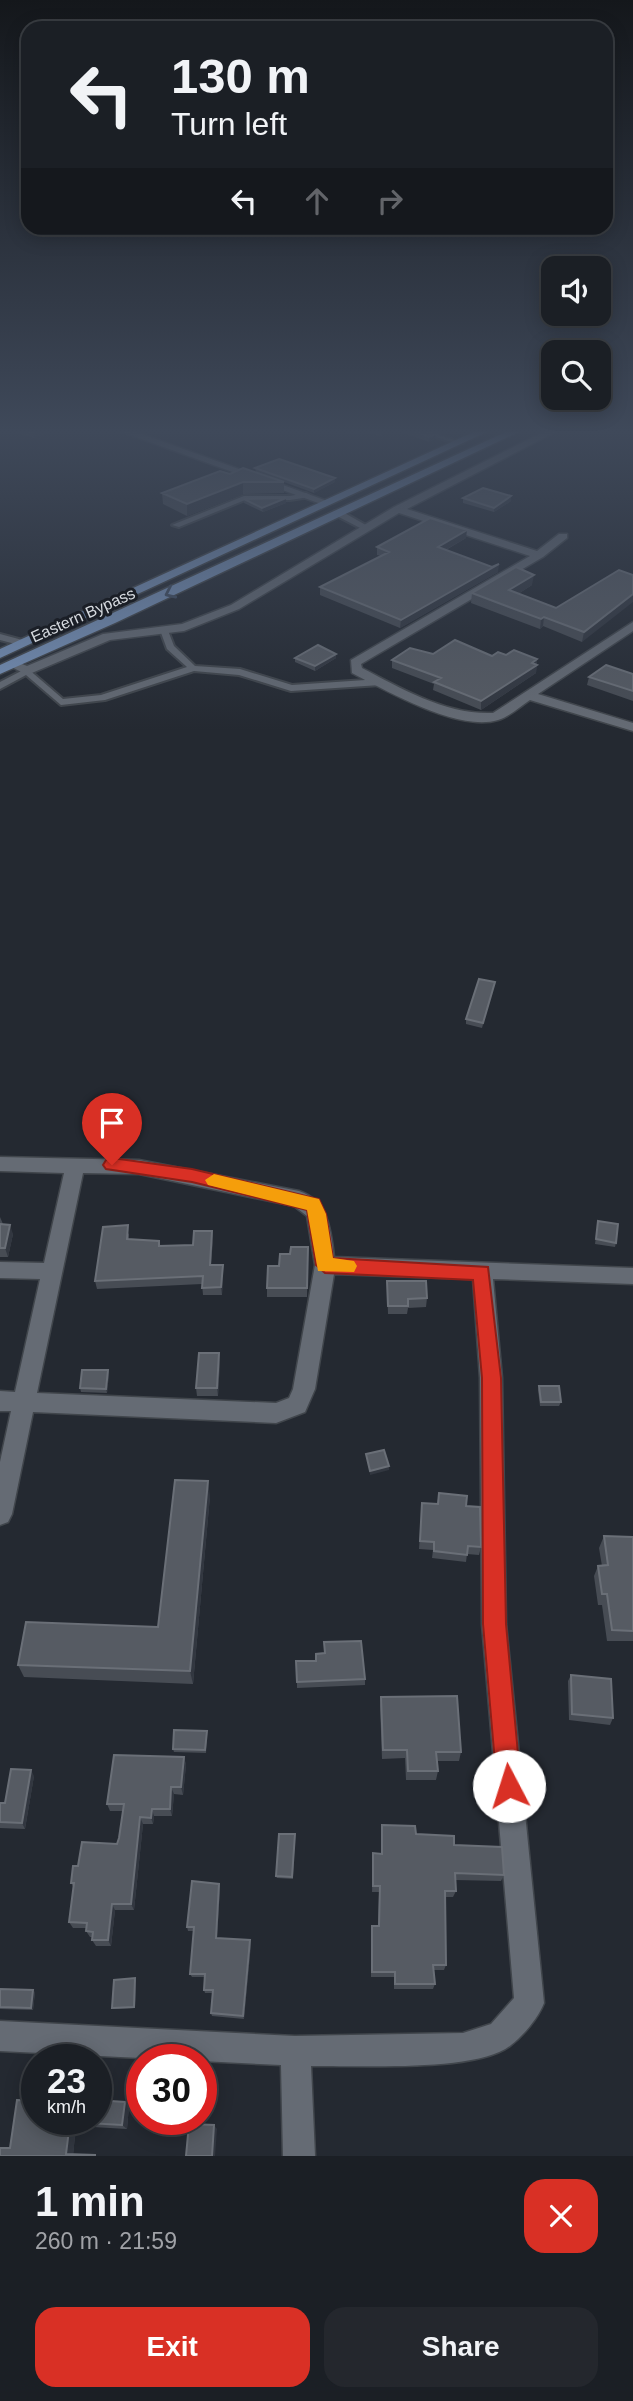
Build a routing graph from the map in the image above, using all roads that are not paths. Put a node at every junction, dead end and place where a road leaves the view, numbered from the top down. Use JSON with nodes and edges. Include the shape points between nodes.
{"nodes":[{"id":1,"x":266,"y":530,"type":"edge"},
{"id":2,"x":304,"y":530,"type":"edge"},
{"id":3,"x":365,"y":530,"type":"edge"},
{"id":4,"x":461,"y":530,"type":"edge"},
{"id":5,"x":562,"y":536,"type":"dead end"},
{"id":6,"x":539,"y":555,"type":"junction"},
{"id":7,"x":633,"y":626,"type":"edge"},
{"id":8,"x":164,"y":630,"type":"junction"},
{"id":9,"x":0,"y":637,"type":"edge"},
{"id":10,"x":23,"y":643,"type":"junction"},
{"id":11,"x":0,"y":653,"type":"edge"},
{"id":12,"x":12,"y":664,"type":"junction"},
{"id":13,"x":193,"y":668,"type":"junction"},
{"id":14,"x":0,"y":670,"type":"edge"},
{"id":15,"x":27,"y":671,"type":"junction"},
{"id":16,"x":380,"y":682,"type":"junction"},
{"id":17,"x":0,"y":686,"type":"edge"},
{"id":18,"x":530,"y":695,"type":"junction"},
{"id":19,"x":633,"y":727,"type":"edge"},
{"id":20,"x":0,"y":1164,"type":"edge"},
{"id":21,"x":75,"y":1166,"type":"junction"},
{"id":22,"x":325,"y":1265,"type":"junction"},
{"id":23,"x":0,"y":1270,"type":"edge"},
{"id":24,"x":51,"y":1271,"type":"junction"},
{"id":25,"x":482,"y":1272,"type":"junction"},
{"id":26,"x":633,"y":1276,"type":"edge"},
{"id":27,"x":0,"y":1401,"type":"edge"},
{"id":28,"x":23,"y":1401,"type":"junction"},
{"id":29,"x":0,"y":1514,"type":"edge"},
{"id":30,"x":0,"y":2036,"type":"edge"},
{"id":31,"x":295,"y":2051,"type":"junction"},
{"id":32,"x":299,"y":2156,"type":"edge"}],
"edges":[{"from":1,"to":10,"type":"main road","name":"Eastern Bypass"},
{"from":2,"to":12,"type":"main road","name":"Eastern Bypass","one_way":true},
{"from":3,"to":8,"type":"street","via":[[235,607],[208,620]]},
{"from":4,"to":6,"type":"street"},
{"from":5,"to":6,"type":"street"},
{"from":6,"to":16,"type":"street","via":[[355,663],[356,670]]},
{"from":7,"to":18,"type":"street"},
{"from":8,"to":13,"type":"lane","via":[[170,648]]},
{"from":8,"to":15,"type":"street","via":[[107,637]]},
{"from":9,"to":10,"type":"lane"},
{"from":10,"to":11,"type":"main road","name":"Eastern Bypass"},
{"from":12,"to":14,"type":"main road","name":"Eastern Bypass"},
{"from":12,"to":15,"type":"street"},
{"from":13,"to":15,"type":"lane","via":[[76,703],[61,702]]},
{"from":13,"to":16,"type":"lane","via":[[240,671],[291,688]]},
{"from":15,"to":17,"type":"lane"},
{"from":16,"to":18,"type":"street","via":[[473,719],[496,717]]},
{"from":18,"to":19,"type":"street"},
{"from":20,"to":21,"type":"street"},
{"from":21,"to":22,"type":"street","via":[[139,1167],[312,1204],[318,1214]]},
{"from":21,"to":24,"type":"street"},
{"from":22,"to":25,"type":"street"},
{"from":22,"to":28,"type":"street","via":[[304,1388],[297,1405],[276,1413]]},
{"from":23,"to":24,"type":"street"},
{"from":24,"to":28,"type":"street"},
{"from":25,"to":26,"type":"street"},
{"from":25,"to":31,"type":"street","via":[[491,1378],[495,1624],[529,2003],[500,2036],[463,2048]]},
{"from":27,"to":28,"type":"street"},
{"from":28,"to":29,"type":"street"},
{"from":30,"to":31,"type":"street"},
{"from":31,"to":32,"type":"street"}]}
